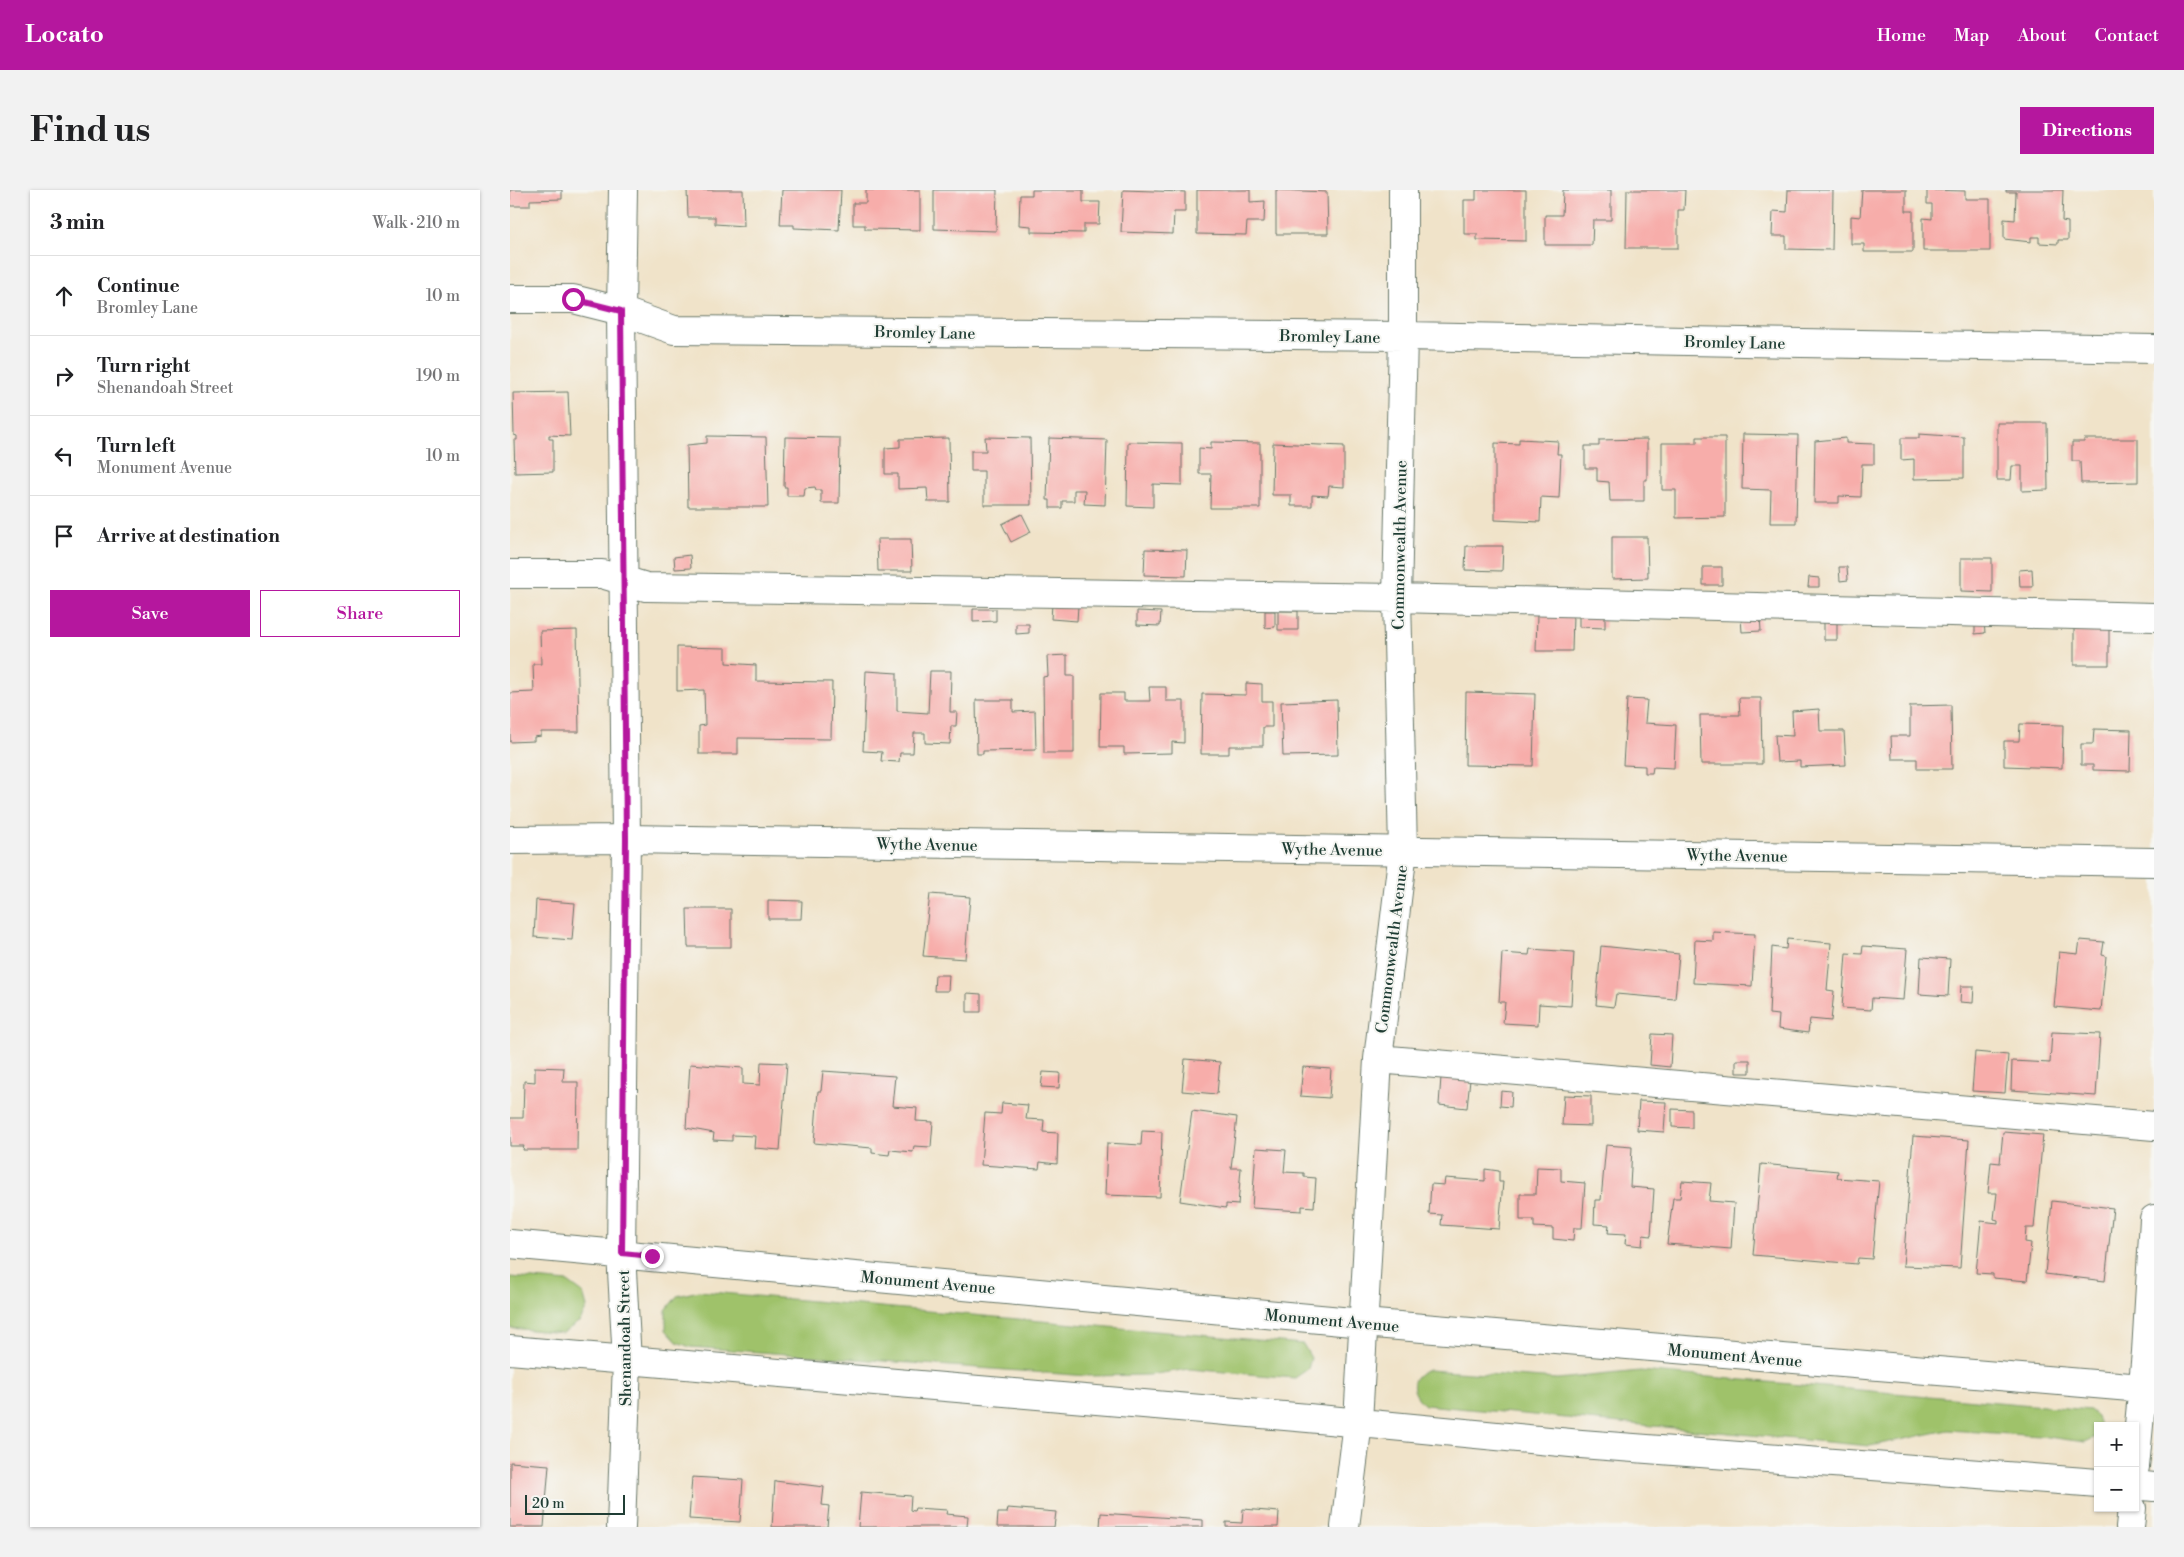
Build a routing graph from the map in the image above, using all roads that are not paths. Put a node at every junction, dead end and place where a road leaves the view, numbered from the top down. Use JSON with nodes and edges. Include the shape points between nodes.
{"nodes":[{"id":1,"x":623,"y":190,"type":"edge"},
{"id":2,"x":1403,"y":190,"type":"edge"},
{"id":3,"x":510,"y":299,"type":"edge"},
{"id":4,"x":621,"y":311,"type":"junction"},
{"id":5,"x":1404,"y":336,"type":"junction"},
{"id":6,"x":2154,"y":349,"type":"edge"},
{"id":7,"x":510,"y":574,"type":"edge"},
{"id":8,"x":624,"y":581,"type":"junction"},
{"id":9,"x":1397,"y":598,"type":"junction"},
{"id":10,"x":2154,"y":617,"type":"edge"},
{"id":11,"x":626,"y":839,"type":"junction"},
{"id":12,"x":510,"y":840,"type":"edge"},
{"id":13,"x":1403,"y":850,"type":"junction"},
{"id":14,"x":2154,"y":862,"type":"edge"},
{"id":15,"x":1378,"y":1059,"type":"junction"},
{"id":16,"x":2154,"y":1126,"type":"edge"},
{"id":17,"x":2154,"y":1219,"type":"edge"},
{"id":18,"x":510,"y":1244,"type":"edge"},
{"id":19,"x":622,"y":1253,"type":"junction"},
{"id":20,"x":1363,"y":1323,"type":"junction"},
{"id":21,"x":510,"y":1350,"type":"edge"},
{"id":22,"x":627,"y":1361,"type":"junction"},
{"id":23,"x":2147,"y":1388,"type":"edge"},
{"id":24,"x":1358,"y":1422,"type":"junction"},
{"id":25,"x":2139,"y":1441,"type":"edge"},
{"id":26,"x":2094,"y":1483,"type":"edge"},
{"id":27,"x":2139,"y":1485,"type":"edge"},
{"id":28,"x":2154,"y":1487,"type":"edge"},
{"id":29,"x":2132,"y":1512,"type":"edge"},
{"id":30,"x":621,"y":1527,"type":"edge"},
{"id":31,"x":1345,"y":1527,"type":"edge"},
{"id":32,"x":2130,"y":1527,"type":"edge"}],
"edges":[{"from":1,"to":4,"type":"street","name":"Shenandoah Street"},
{"from":2,"to":5,"type":"street","name":"Commonwealth Avenue"},
{"from":3,"to":4,"type":"street","name":"Bromley Lane","via":[[573,299]]},
{"from":4,"to":5,"type":"street","name":"Bromley Lane","via":[[674,330]]},
{"from":4,"to":8,"type":"street","name":"Shenandoah Street"},
{"from":5,"to":6,"type":"street","name":"Bromley Lane"},
{"from":5,"to":9,"type":"street","name":"Commonwealth Avenue"},
{"from":7,"to":8,"type":"street","via":[[602,574]]},
{"from":8,"to":9,"type":"street","via":[[646,587]]},
{"from":8,"to":11,"type":"street","name":"Shenandoah Street"},
{"from":9,"to":10,"type":"street"},
{"from":9,"to":13,"type":"street","name":"Commonwealth Avenue"},
{"from":11,"to":12,"type":"street","name":"Wythe Avenue"},
{"from":11,"to":13,"type":"street","name":"Wythe Avenue"},
{"from":11,"to":19,"type":"street","name":"Shenandoah Street"},
{"from":13,"to":14,"type":"street","name":"Wythe Avenue"},
{"from":13,"to":15,"type":"street","name":"Commonwealth Avenue"},
{"from":15,"to":16,"type":"street"},
{"from":15,"to":20,"type":"street","name":"Commonwealth Avenue"},
{"from":17,"to":23,"type":"street"},
{"from":18,"to":19,"type":"street","name":"Monument Avenue"},
{"from":19,"to":20,"type":"street","name":"Monument Avenue"},
{"from":19,"to":22,"type":"street","name":"Shenandoah Street"},
{"from":20,"to":23,"type":"street","name":"Monument Avenue"},
{"from":20,"to":24,"type":"street","name":"Commonwealth Avenue"},
{"from":21,"to":22,"type":"street"},
{"from":22,"to":24,"type":"street"},
{"from":22,"to":30,"type":"street","name":"Shenandoah Street"},
{"from":23,"to":25,"type":"street"},
{"from":24,"to":26,"type":"street","via":[[1591,1444]]},
{"from":24,"to":31,"type":"street","name":"Commonwealth Avenue"},
{"from":27,"to":28,"type":"street"},
{"from":29,"to":32,"type":"street"}]}
